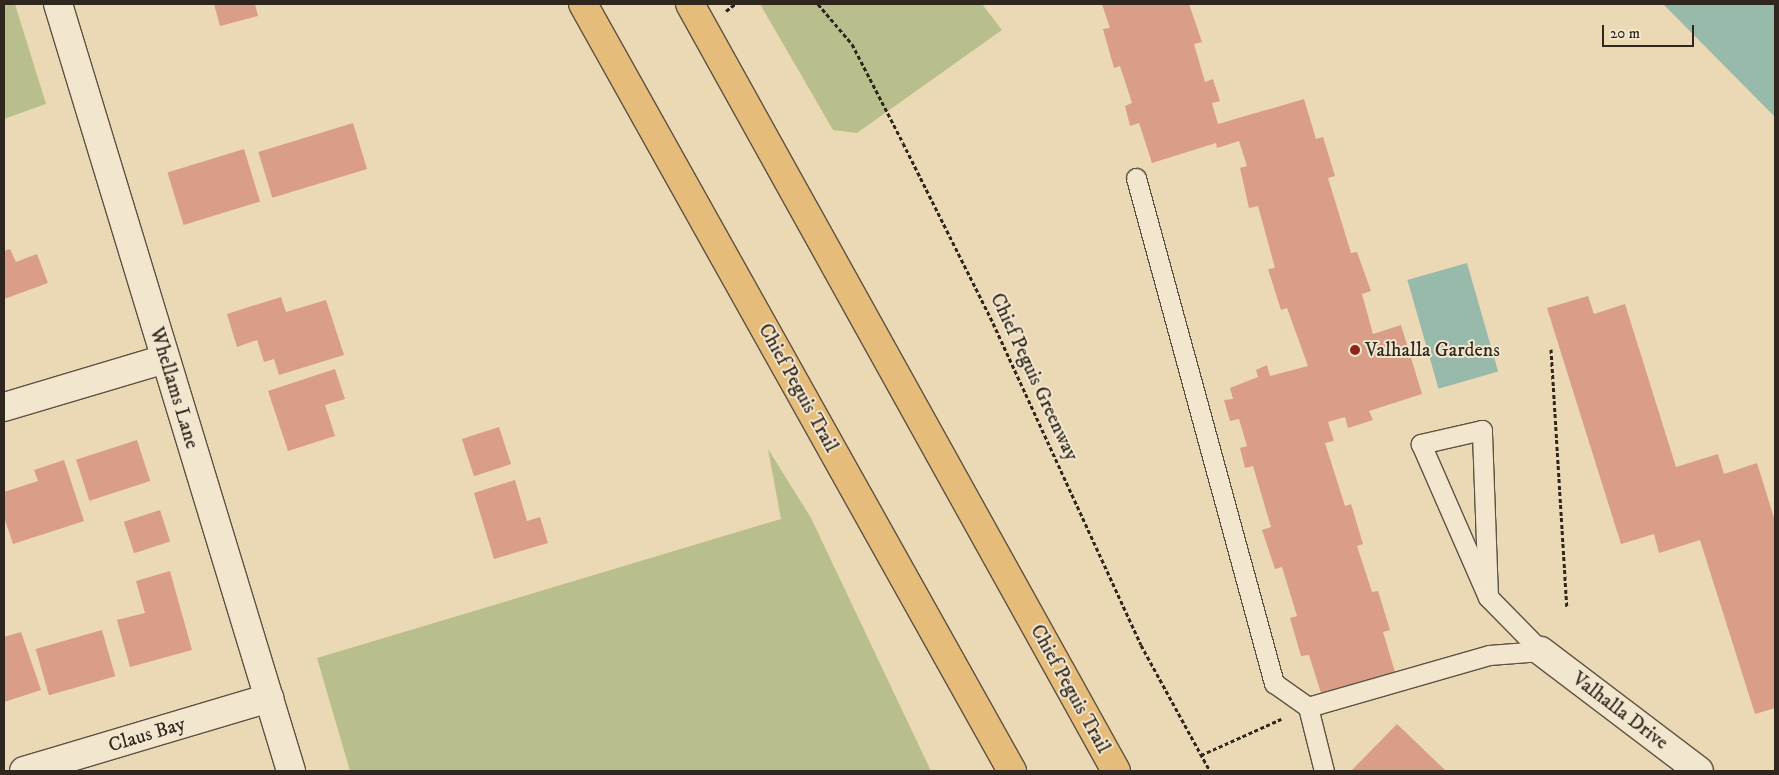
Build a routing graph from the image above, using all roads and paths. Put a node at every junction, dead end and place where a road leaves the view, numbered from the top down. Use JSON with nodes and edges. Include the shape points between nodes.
{"nodes":[{"id":1,"x":58,"y":4,"type":"edge"},
{"id":2,"x":583,"y":4,"type":"edge"},
{"id":3,"x":690,"y":4,"type":"edge"},
{"id":4,"x":818,"y":4,"type":"edge"},
{"id":5,"x":1136,"y":178,"type":"dead end"},
{"id":6,"x":1552,"y":349,"type":"dead end"},
{"id":7,"x":165,"y":359,"type":"junction"},
{"id":8,"x":4,"y":407,"type":"edge"},
{"id":9,"x":1488,"y":597,"type":"junction"},
{"id":10,"x":1567,"y":607,"type":"dead end"},
{"id":11,"x":1541,"y":651,"type":"junction"},
{"id":12,"x":269,"y":698,"type":"junction"},
{"id":13,"x":1308,"y":707,"type":"junction"},
{"id":14,"x":1201,"y":755,"type":"junction"},
{"id":15,"x":24,"y":771,"type":"edge"},
{"id":16,"x":291,"y":771,"type":"edge"},
{"id":17,"x":1012,"y":771,"type":"edge"},
{"id":18,"x":1116,"y":771,"type":"edge"},
{"id":19,"x":1210,"y":771,"type":"edge"},
{"id":20,"x":1324,"y":771,"type":"edge"},
{"id":21,"x":1699,"y":771,"type":"edge"}],
"edges":[{"from":1,"to":7,"type":"street","name":"Whellams Lane"},
{"from":2,"to":17,"type":"main road","name":"Chief Peguis Trail"},
{"from":3,"to":18,"type":"main road","name":"Chief Peguis Trail"},
{"from":4,"to":14,"type":"path","name":"Chief Peguis Greenway","via":[[852,44],[903,143],[992,323],[1141,645]]},
{"from":5,"to":13,"type":"lane","via":[[1274,683]]},
{"from":6,"to":10,"type":"path"},
{"from":7,"to":8,"type":"street"},
{"from":7,"to":12,"type":"street","name":"Whellams Lane"},
{"from":9,"to":9,"type":"lane","via":[[1421,444],[1482,430],[1485,518]]},
{"from":9,"to":11,"type":"lane"},
{"from":11,"to":13,"type":"lane","via":[[1489,655]]},
{"from":11,"to":21,"type":"street","name":"Valhalla Drive"},
{"from":12,"to":15,"type":"street","name":"Claus Bay"},
{"from":12,"to":16,"type":"street","name":"Whellams Lane"},
{"from":13,"to":14,"type":"path"},
{"from":13,"to":20,"type":"lane"},
{"from":14,"to":19,"type":"path","name":"Chief Peguis Greenway"}]}
